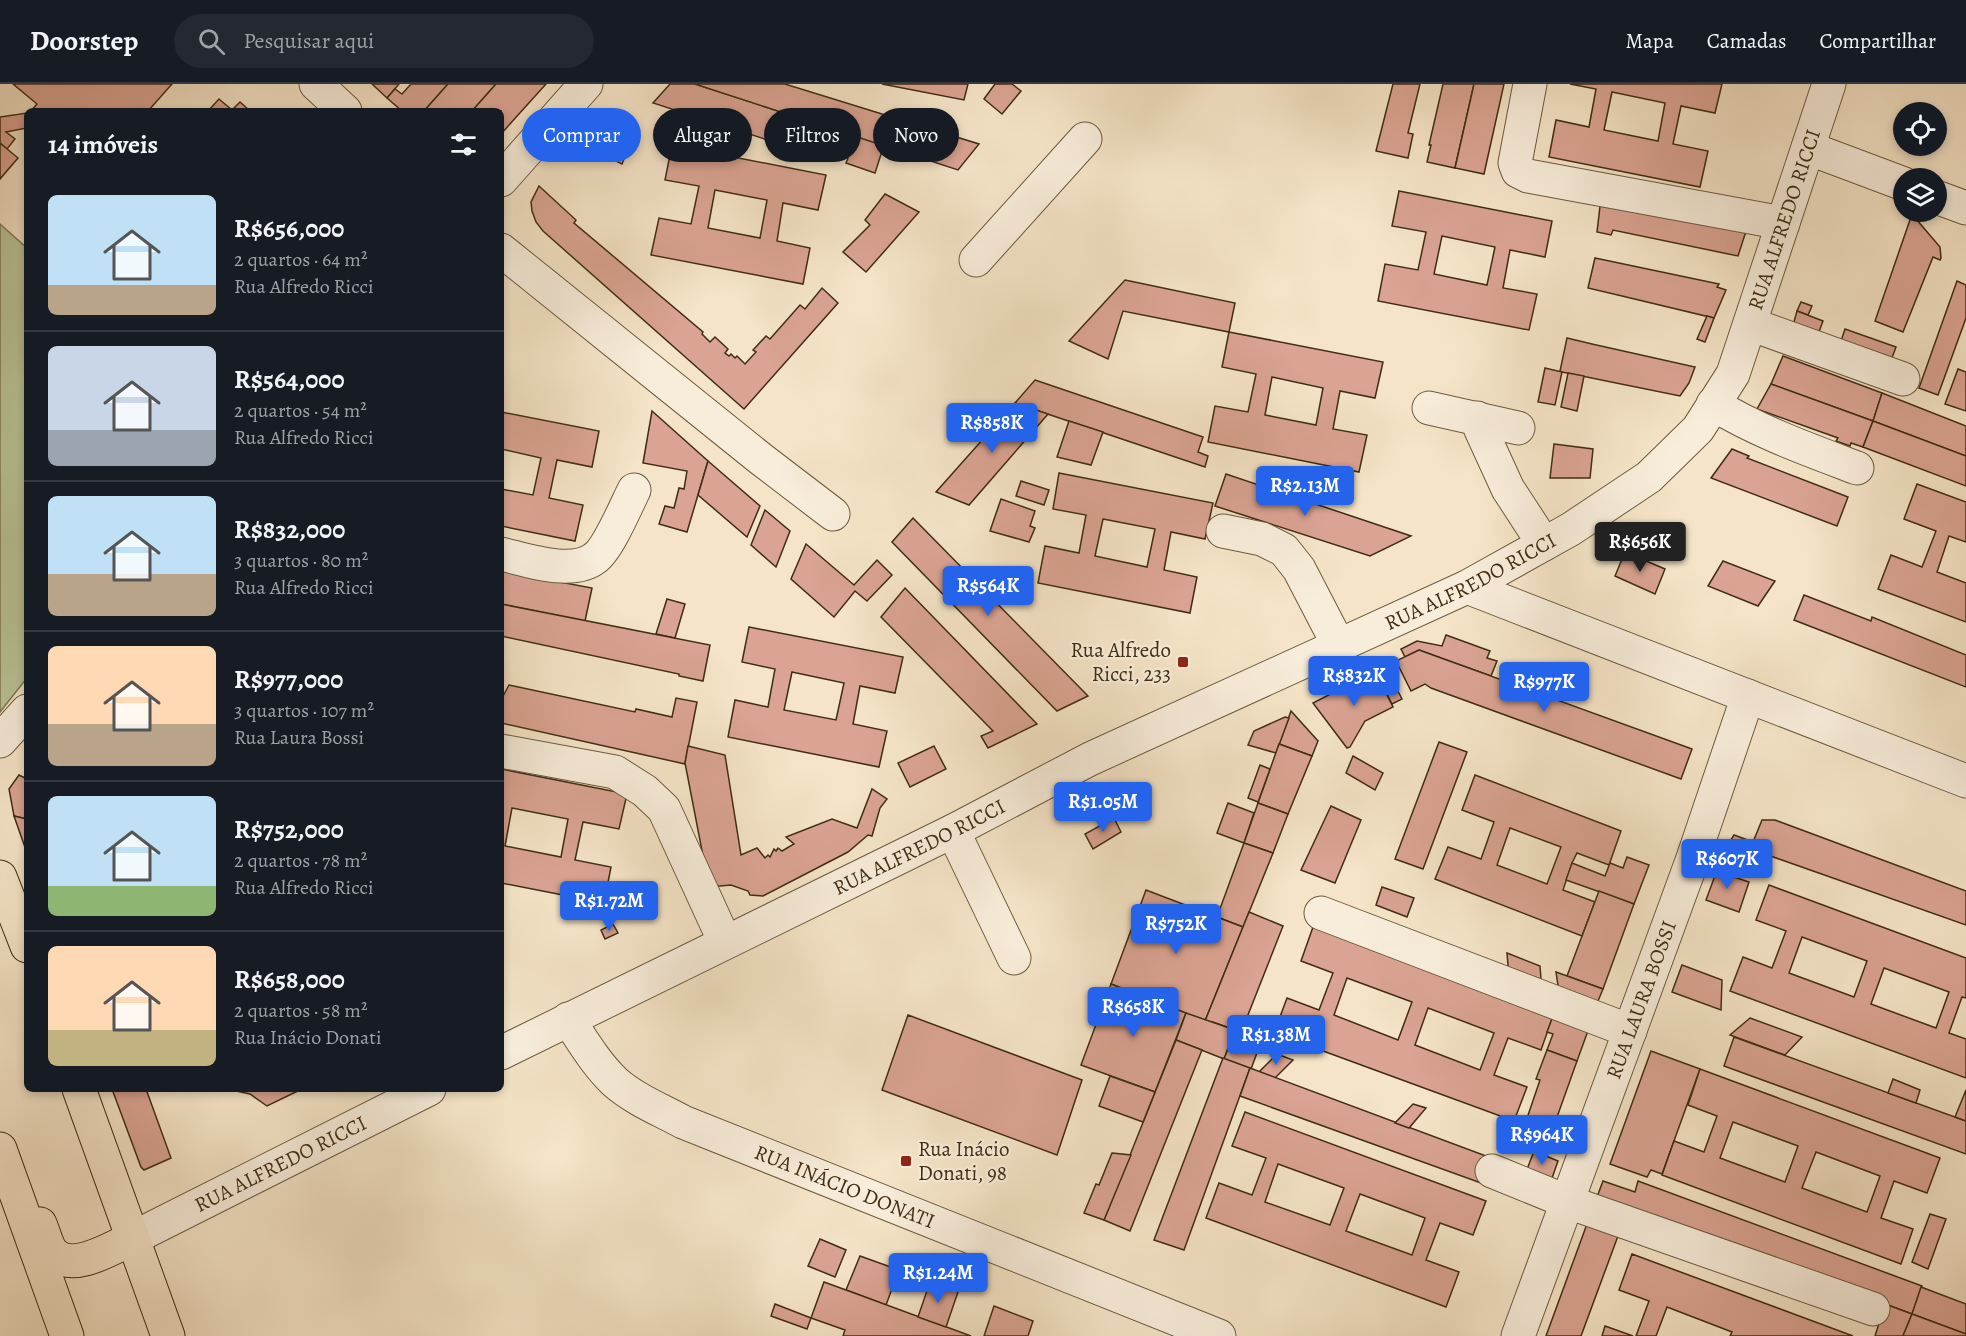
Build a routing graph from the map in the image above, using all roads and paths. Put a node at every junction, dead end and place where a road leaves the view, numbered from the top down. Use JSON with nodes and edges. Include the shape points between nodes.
{"nodes":[{"id":1,"x":316,"y":84,"type":"edge"},
{"id":2,"x":586,"y":84,"type":"edge"},
{"id":3,"x":1530,"y":84,"type":"edge"},
{"id":4,"x":1830,"y":84,"type":"edge"},
{"id":5,"x":342,"y":108,"type":"edge"},
{"id":6,"x":1084,"y":140,"type":"dead end"},
{"id":7,"x":1808,"y":148,"type":"junction"},
{"id":8,"x":504,"y":177,"type":"edge"},
{"id":9,"x":1893,"y":180,"type":"edge"},
{"id":10,"x":1947,"y":201,"type":"edge"},
{"id":11,"x":1966,"y":208,"type":"edge"},
{"id":12,"x":1783,"y":223,"type":"junction"},
{"id":13,"x":504,"y":252,"type":"edge"},
{"id":14,"x":976,"y":260,"type":"dead end"},
{"id":15,"x":1750,"y":324,"type":"junction"},
{"id":16,"x":1903,"y":379,"type":"dead end"},
{"id":17,"x":1713,"y":404,"type":"junction"},
{"id":18,"x":1429,"y":408,"type":"dead end"},
{"id":19,"x":1478,"y":418,"type":"junction"},
{"id":20,"x":1518,"y":428,"type":"dead end"},
{"id":21,"x":1857,"y":468,"type":"dead end"},
{"id":22,"x":634,"y":490,"type":"dead end"},
{"id":23,"x":833,"y":514,"type":"dead end"},
{"id":24,"x":1224,"y":531,"type":"dead end"},
{"id":25,"x":1544,"y":544,"type":"junction"},
{"id":26,"x":504,"y":555,"type":"edge"},
{"id":27,"x":1467,"y":587,"type":"junction"},
{"id":28,"x":1339,"y":646,"type":"junction"},
{"id":29,"x":1748,"y":696,"type":"junction"},
{"id":30,"x":24,"y":714,"type":"edge"},
{"id":31,"x":0,"y":741,"type":"edge"},
{"id":32,"x":504,"y":752,"type":"edge"},
{"id":33,"x":1966,"y":781,"type":"edge"},
{"id":34,"x":953,"y":831,"type":"junction"},
{"id":35,"x":0,"y":877,"type":"edge"},
{"id":36,"x":1321,"y":913,"type":"dead end"},
{"id":37,"x":24,"y":938,"type":"edge"},
{"id":38,"x":725,"y":942,"type":"junction"},
{"id":39,"x":1014,"y":958,"type":"dead end"},
{"id":40,"x":568,"y":1019,"type":"junction"},
{"id":41,"x":1630,"y":1031,"type":"junction"},
{"id":42,"x":504,"y":1051,"type":"edge"},
{"id":43,"x":80,"y":1092,"type":"edge"},
{"id":44,"x":423,"y":1092,"type":"edge"},
{"id":45,"x":0,"y":1149,"type":"edge"},
{"id":46,"x":1492,"y":1171,"type":"dead end"},
{"id":47,"x":1568,"y":1202,"type":"junction"},
{"id":48,"x":22,"y":1210,"type":"junction"},
{"id":49,"x":133,"y":1238,"type":"junction"},
{"id":50,"x":1873,"y":1309,"type":"dead end"},
{"id":51,"x":67,"y":1336,"type":"edge"},
{"id":52,"x":168,"y":1336,"type":"edge"},
{"id":53,"x":1219,"y":1336,"type":"edge"},
{"id":54,"x":1518,"y":1336,"type":"edge"}],
"edges":[{"from":1,"to":5,"type":"street"},
{"from":2,"to":8,"type":"street"},
{"from":3,"to":12,"type":"street","via":[[1515,163],[1518,171]]},
{"from":4,"to":7,"type":"street","name":"RUA ALFREDO RICCI"},
{"from":6,"to":14,"type":"street"},
{"from":7,"to":9,"type":"street"},
{"from":7,"to":12,"type":"street","name":"RUA ALFREDO RICCI"},
{"from":10,"to":11,"type":"street"},
{"from":12,"to":15,"type":"street","name":"RUA ALFREDO RICCI"},
{"from":13,"to":23,"type":"street"},
{"from":15,"to":16,"type":"street"},
{"from":15,"to":17,"type":"street","name":"RUA ALFREDO RICCI","via":[[1733,374]]},
{"from":17,"to":21,"type":"street","via":[[1774,437]]},
{"from":17,"to":25,"type":"street","name":"RUA ALFREDO RICCI","via":[[1698,429],[1649,477]]},
{"from":18,"to":19,"type":"street"},
{"from":19,"to":20,"type":"street"},
{"from":19,"to":25,"type":"street","via":[[1508,489]]},
{"from":22,"to":26,"type":"street","via":[[596,558],[577,566],[551,566]]},
{"from":24,"to":28,"type":"street","via":[[1262,539],[1284,550],[1299,569]]},
{"from":25,"to":27,"type":"street","name":"RUA ALFREDO RICCI"},
{"from":27,"to":28,"type":"street","name":"RUA ALFREDO RICCI"},
{"from":27,"to":29,"type":"street"},
{"from":28,"to":34,"type":"street","name":"RUA ALFREDO RICCI","via":[[1090,759]]},
{"from":29,"to":33,"type":"street"},
{"from":29,"to":41,"type":"street","name":"RUA LAURA BOSSI"},
{"from":30,"to":31,"type":"street"},
{"from":32,"to":38,"type":"street","via":[[615,772],[645,791],[664,809]]},
{"from":34,"to":38,"type":"street","name":"RUA ALFREDO RICCI"},
{"from":34,"to":39,"type":"street"},
{"from":35,"to":37,"type":"main road"},
{"from":36,"to":41,"type":"street"},
{"from":38,"to":40,"type":"street","name":"RUA ALFREDO RICCI"},
{"from":40,"to":42,"type":"street","name":"RUA ALFREDO RICCI"},
{"from":40,"to":53,"type":"street","name":"RUA INÁCIO DONATI","via":[[616,1083],[683,1122]]},
{"from":41,"to":47,"type":"street","name":"RUA LAURA BOSSI"},
{"from":43,"to":49,"type":"main road"},
{"from":44,"to":49,"type":"street","name":"RUA ALFREDO RICCI"},
{"from":45,"to":48,"type":"main road"},
{"from":46,"to":47,"type":"street"},
{"from":47,"to":50,"type":"street"},
{"from":47,"to":54,"type":"street","name":"RUA LAURA BOSSI"},
{"from":48,"to":49,"type":"main road","via":[[39,1222],[54,1254],[68,1261],[88,1259]]},
{"from":48,"to":51,"type":"main road"},
{"from":49,"to":52,"type":"main road"}]}
